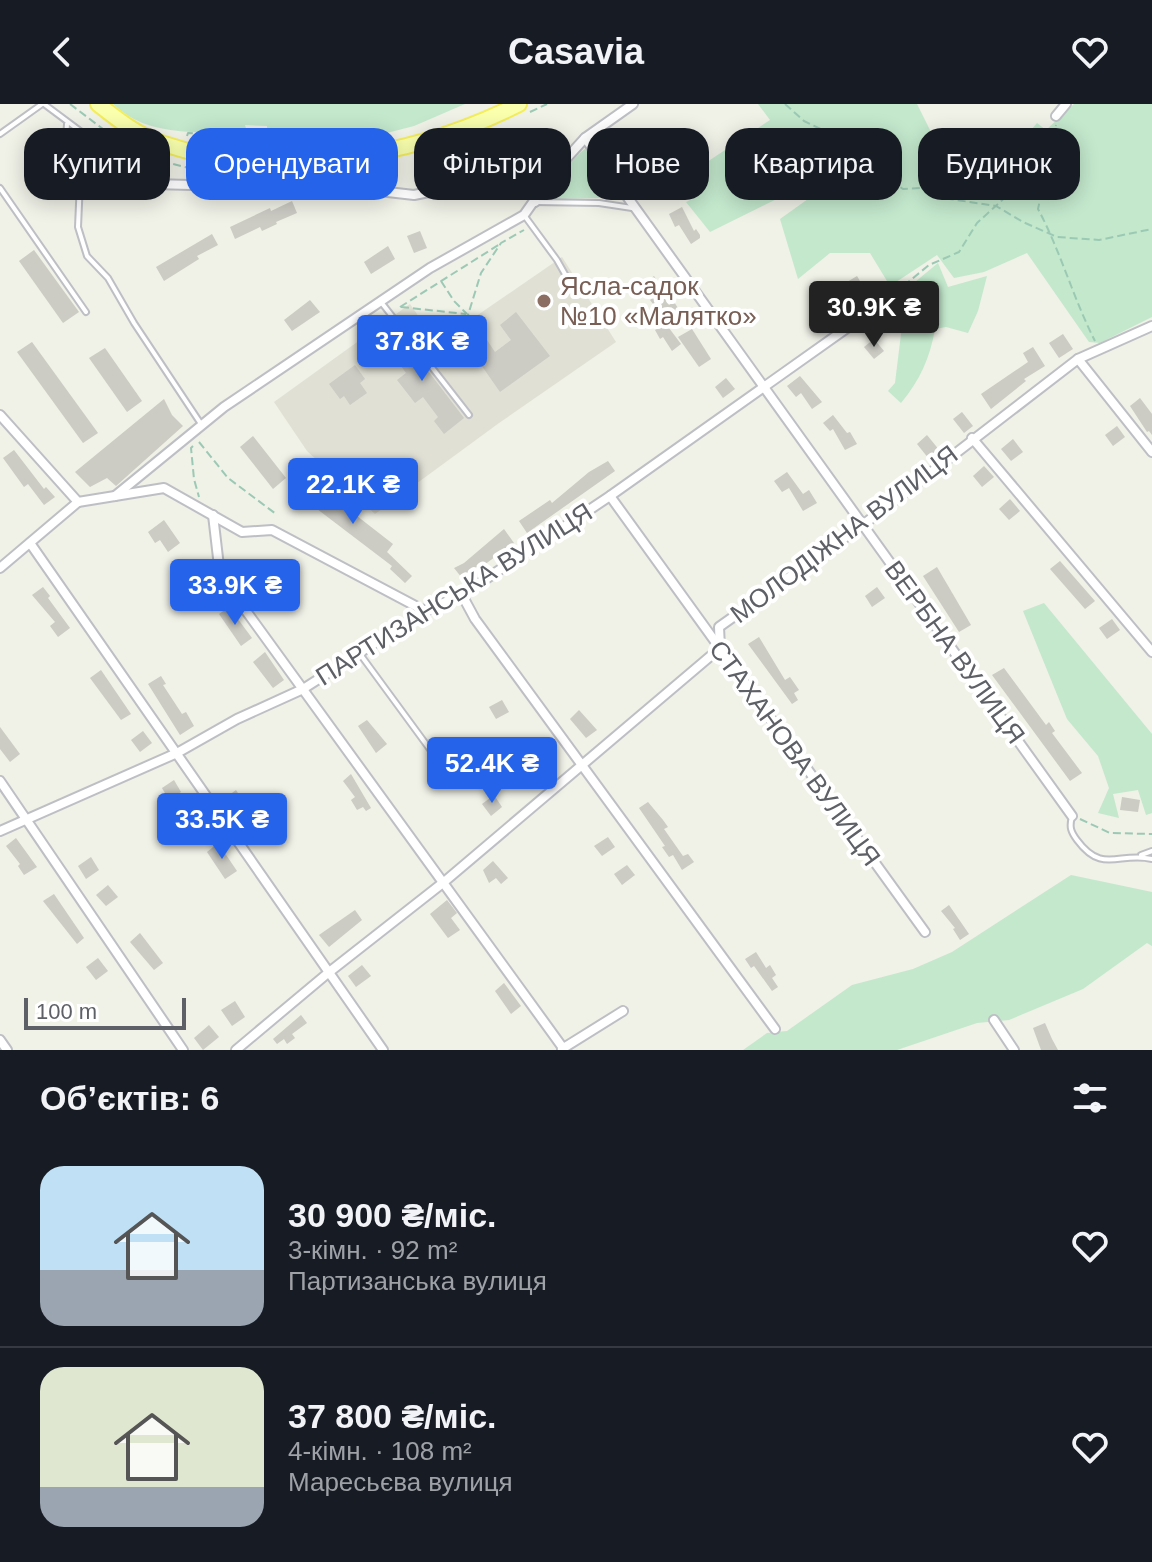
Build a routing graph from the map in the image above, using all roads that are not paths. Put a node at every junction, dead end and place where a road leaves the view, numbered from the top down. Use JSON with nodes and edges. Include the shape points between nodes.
{"nodes":[{"id":1,"x":43,"y":104,"type":"edge"},
{"id":2,"x":98,"y":104,"type":"edge"},
{"id":3,"x":519,"y":104,"type":"edge"},
{"id":4,"x":633,"y":104,"type":"edge"},
{"id":5,"x":1066,"y":104,"type":"edge"},
{"id":6,"x":1056,"y":116,"type":"road end"},
{"id":7,"x":67,"y":124,"type":"junction"},
{"id":8,"x":67,"y":128,"type":"edge"},
{"id":9,"x":73,"y":128,"type":"edge"},
{"id":10,"x":131,"y":128,"type":"edge"},
{"id":11,"x":0,"y":134,"type":"edge"},
{"id":12,"x":585,"y":138,"type":"junction"},
{"id":13,"x":170,"y":145,"type":"edge"},
{"id":14,"x":170,"y":183,"type":"edge"},
{"id":15,"x":0,"y":188,"type":"edge"},
{"id":16,"x":82,"y":200,"type":"edge"},
{"id":17,"x":535,"y":202,"type":"junction"},
{"id":18,"x":638,"y":210,"type":"junction"},
{"id":19,"x":524,"y":215,"type":"junction"},
{"id":20,"x":570,"y":283,"type":"dead end"},
{"id":21,"x":381,"y":302,"type":"junction"},
{"id":22,"x":878,"y":306,"type":"road end"},
{"id":23,"x":86,"y":312,"type":"dead end"},
{"id":24,"x":1152,"y":326,"type":"edge"},
{"id":25,"x":1078,"y":359,"type":"junction"},
{"id":26,"x":764,"y":385,"type":"junction"},
{"id":27,"x":0,"y":415,"type":"edge"},
{"id":28,"x":469,"y":415,"type":"dead end"},
{"id":29,"x":201,"y":424,"type":"junction"},
{"id":30,"x":972,"y":438,"type":"junction"},
{"id":31,"x":1152,"y":452,"type":"edge"},
{"id":32,"x":115,"y":496,"type":"junction"},
{"id":33,"x":610,"y":496,"type":"junction"},
{"id":34,"x":78,"y":502,"type":"junction"},
{"id":35,"x":213,"y":515,"type":"junction"},
{"id":36,"x":864,"y":524,"type":"junction"},
{"id":37,"x":30,"y":543,"type":"junction"},
{"id":38,"x":0,"y":568,"type":"edge"},
{"id":39,"x":462,"y":595,"type":"junction"},
{"id":40,"x":425,"y":611,"type":"junction"},
{"id":41,"x":720,"y":648,"type":"junction"},
{"id":42,"x":1152,"y":652,"type":"edge"},
{"id":43,"x":360,"y":654,"type":"junction"},
{"id":44,"x":303,"y":689,"type":"junction"},
{"id":45,"x":177,"y":753,"type":"junction"},
{"id":46,"x":437,"y":759,"type":"dead end"},
{"id":47,"x":584,"y":765,"type":"junction"},
{"id":48,"x":0,"y":781,"type":"edge"},
{"id":49,"x":1072,"y":816,"type":"joint"},
{"id":50,"x":25,"y":819,"type":"junction"},
{"id":51,"x":0,"y":831,"type":"edge"},
{"id":52,"x":1152,"y":851,"type":"edge"},
{"id":53,"x":1139,"y":856,"type":"junction"},
{"id":54,"x":1152,"y":859,"type":"edge"},
{"id":55,"x":444,"y":882,"type":"junction"},
{"id":56,"x":925,"y":932,"type":"dead end"},
{"id":57,"x":328,"y":973,"type":"junction"},
{"id":58,"x":623,"y":1011,"type":"dead end"},
{"id":59,"x":994,"y":1020,"type":"dead end"},
{"id":60,"x":775,"y":1029,"type":"dead end"},
{"id":61,"x":0,"y":1040,"type":"edge"},
{"id":62,"x":562,"y":1049,"type":"edge"},
{"id":63,"x":7,"y":1050,"type":"edge"},
{"id":64,"x":183,"y":1050,"type":"edge"},
{"id":65,"x":236,"y":1050,"type":"edge"},
{"id":66,"x":383,"y":1050,"type":"edge"},
{"id":67,"x":1014,"y":1050,"type":"edge"}],
"edges":[{"from":1,"to":7,"type":"lane"},
{"from":1,"to":11,"type":"lane"},
{"from":2,"to":10,"type":"main road"},
{"from":3,"to":13,"type":"main road","via":[[394,150],[352,158],[283,161],[219,156]]},
{"from":4,"to":12,"type":"street"},
{"from":5,"to":6,"type":"street"},
{"from":7,"to":8,"type":"lane"},
{"from":7,"to":9,"type":"lane"},
{"from":12,"to":17,"type":"street"},
{"from":12,"to":18,"type":"street","name":"ВЕРБНА ВУЛИЦЯ"},
{"from":14,"to":17,"type":"street","via":[[414,195],[510,176],[529,188]]},
{"from":15,"to":23,"type":"lane"},
{"from":16,"to":29,"type":"lane","via":[[78,227],[87,256],[108,278]]},
{"from":17,"to":18,"type":"lane"},
{"from":17,"to":19,"type":"street"},
{"from":18,"to":26,"type":"street","name":"ВЕРБНА ВУЛИЦЯ"},
{"from":19,"to":20,"type":"lane"},
{"from":19,"to":21,"type":"street"},
{"from":21,"to":28,"type":"lane"},
{"from":21,"to":29,"type":"street"},
{"from":22,"to":26,"type":"street","name":"ПАРТИЗАНСЬКА ВУЛИЦЯ"},
{"from":24,"to":25,"type":"street","name":"МОЛОДІЖНА ВУЛИЦЯ"},
{"from":25,"to":30,"type":"street","name":"МОЛОДІЖНА ВУЛИЦЯ"},
{"from":25,"to":31,"type":"street"},
{"from":26,"to":33,"type":"street","name":"ПАРТИЗАНСЬКА ВУЛИЦЯ"},
{"from":26,"to":36,"type":"street","name":"ВЕРБНА ВУЛИЦЯ"},
{"from":27,"to":34,"type":"street"},
{"from":29,"to":32,"type":"street"},
{"from":30,"to":36,"type":"street","name":"МОЛОДІЖНА ВУЛИЦЯ"},
{"from":30,"to":42,"type":"street"},
{"from":32,"to":34,"type":"street"},
{"from":32,"to":35,"type":"street","via":[[164,488]]},
{"from":33,"to":39,"type":"street","name":"ПАРТИЗАНСЬКА ВУЛИЦЯ"},
{"from":33,"to":41,"type":"street","name":"СТАХАНОВА ВУЛИЦЯ"},
{"from":34,"to":37,"type":"street"},
{"from":35,"to":40,"type":"street","via":[[242,532],[272,530]]},
{"from":35,"to":44,"type":"street","via":[[220,575]]},
{"from":36,"to":41,"type":"street","name":"МОЛОДІЖНА ВУЛИЦЯ","via":[[719,627]]},
{"from":36,"to":49,"type":"street","name":"ВЕРБНА ВУЛИЦЯ"},
{"from":37,"to":38,"type":"street"},
{"from":37,"to":45,"type":"street"},
{"from":39,"to":40,"type":"street","name":"ПАРТИЗАНСЬКА ВУЛИЦЯ"},
{"from":39,"to":47,"type":"street"},
{"from":40,"to":43,"type":"street","name":"ПАРТИЗАНСЬКА ВУЛИЦЯ"},
{"from":41,"to":47,"type":"street","name":"МОЛОДІЖНА ВУЛИЦЯ"},
{"from":41,"to":56,"type":"street","name":"СТАХАНОВА ВУЛИЦЯ"},
{"from":43,"to":44,"type":"street","name":"ПАРТИЗАНСЬКА ВУЛИЦЯ"},
{"from":43,"to":46,"type":"lane"},
{"from":44,"to":45,"type":"street","name":"ПАРТИЗАНСЬКА ВУЛИЦЯ"},
{"from":44,"to":55,"type":"street"},
{"from":45,"to":50,"type":"street","name":"ПАРТИЗАНСЬКА ВУЛИЦЯ"},
{"from":45,"to":57,"type":"street"},
{"from":47,"to":55,"type":"street","name":"МОЛОДІЖНА ВУЛИЦЯ"},
{"from":47,"to":60,"type":"street"},
{"from":48,"to":50,"type":"street"},
{"from":49,"to":53,"type":"lane","via":[[1071,832],[1087,853],[1105,861]]},
{"from":50,"to":51,"type":"street","name":"ПАРТИЗАНСЬКА ВУЛИЦЯ"},
{"from":50,"to":64,"type":"street"},
{"from":52,"to":53,"type":"lane"},
{"from":53,"to":54,"type":"lane"},
{"from":55,"to":57,"type":"street","name":"МОЛОДІЖНА ВУЛИЦЯ"},
{"from":55,"to":62,"type":"street"},
{"from":57,"to":65,"type":"street","name":"МОЛОДІЖНА ВУЛИЦЯ"},
{"from":57,"to":66,"type":"street"},
{"from":58,"to":62,"type":"street"},
{"from":59,"to":67,"type":"street"},
{"from":61,"to":63,"type":"street"}]}
